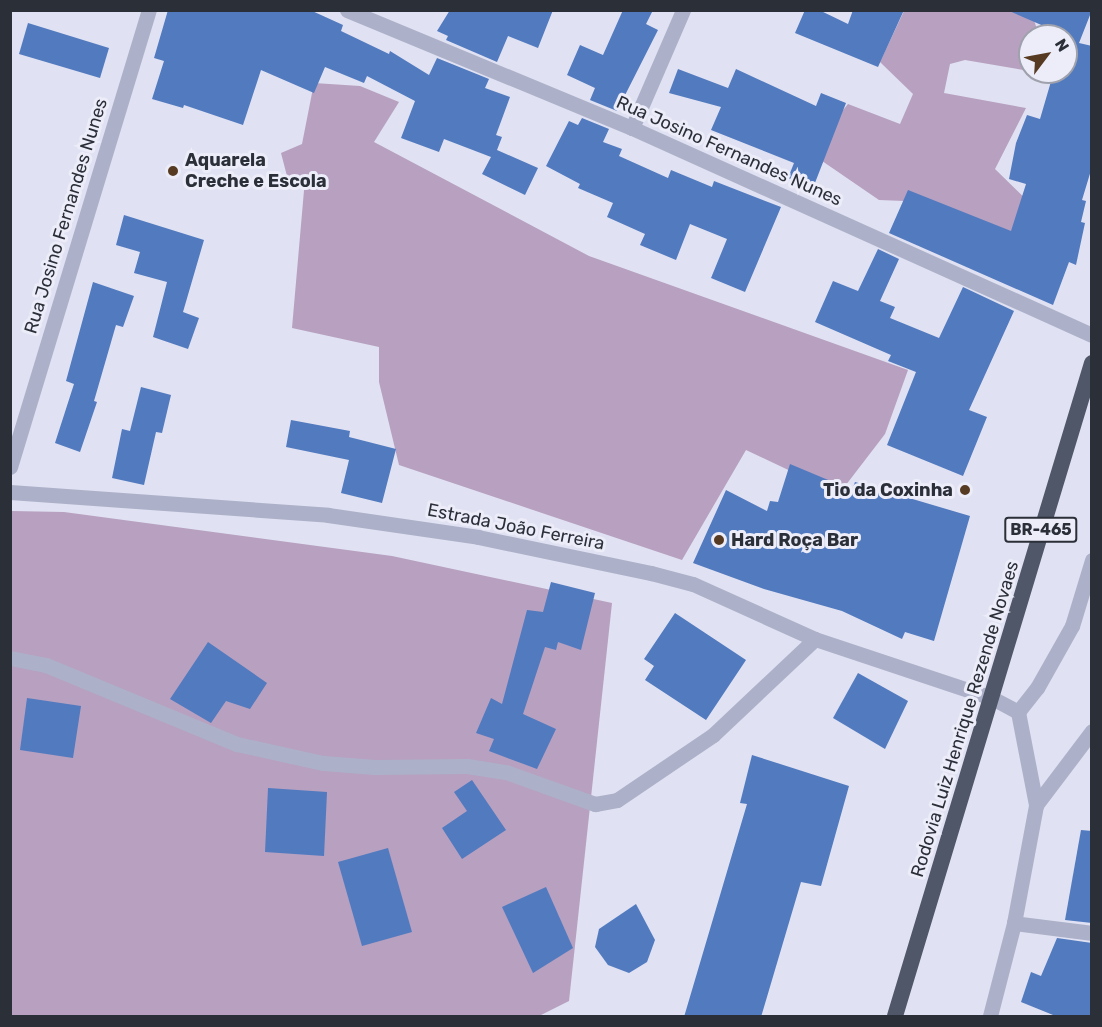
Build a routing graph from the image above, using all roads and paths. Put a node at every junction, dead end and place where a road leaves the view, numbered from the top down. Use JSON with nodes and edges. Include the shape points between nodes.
{"nodes":[{"id":1,"x":149,"y":10,"type":"edge"},
{"id":2,"x":347,"y":10,"type":"edge"},
{"id":3,"x":683,"y":10,"type":"edge"},
{"id":4,"x":632,"y":128,"type":"junction"},
{"id":5,"x":1092,"y":335,"type":"edge"},
{"id":6,"x":1092,"y":363,"type":"edge"},
{"id":7,"x":10,"y":467,"type":"edge"},
{"id":8,"x":10,"y":492,"type":"edge"},
{"id":9,"x":1092,"y":560,"type":"edge"},
{"id":10,"x":815,"y":639,"type":"junction"},
{"id":11,"x":10,"y":658,"type":"edge"},
{"id":12,"x":992,"y":698,"type":"junction"},
{"id":13,"x":1018,"y":712,"type":"junction"},
{"id":14,"x":1092,"y":731,"type":"edge"},
{"id":15,"x":1036,"y":806,"type":"junction"},
{"id":16,"x":1014,"y":923,"type":"junction"},
{"id":17,"x":1092,"y":933,"type":"edge"},
{"id":18,"x":896,"y":1017,"type":"edge"},
{"id":19,"x":990,"y":1017,"type":"edge"}],
"edges":[{"from":1,"to":7,"type":"street","name":"Rua Josino Fernandes Nunes"},
{"from":2,"to":4,"type":"street","name":"Rua Josino Fernandes Nunes"},
{"from":3,"to":4,"type":"street"},
{"from":4,"to":5,"type":"street","name":"Rua Josino Fernandes Nunes"},
{"from":6,"to":12,"type":"highway","name":"Rodovia Luiz Henrique Rezende Novaes","number":"BR-465"},
{"from":8,"to":10,"type":"street","name":"Estrada João Ferreira","via":[[328,515],[478,537],[693,584]]},
{"from":9,"to":13,"type":"street","via":[[1072,626],[1037,688]]},
{"from":10,"to":11,"type":"street","via":[[713,735],[616,800],[595,804],[506,772],[467,766],[323,763],[237,744],[46,665]]},
{"from":10,"to":12,"type":"street","name":"Estrada João Ferreira"},
{"from":12,"to":13,"type":"street","name":"Estrada João Ferreira"},
{"from":12,"to":18,"type":"highway","name":"Rodovia Luiz Henrique Rezende Novaes","number":"BR-465"},
{"from":13,"to":15,"type":"street"},
{"from":14,"to":15,"type":"street"},
{"from":15,"to":16,"type":"street"},
{"from":16,"to":17,"type":"street"},
{"from":16,"to":19,"type":"street"}]}
